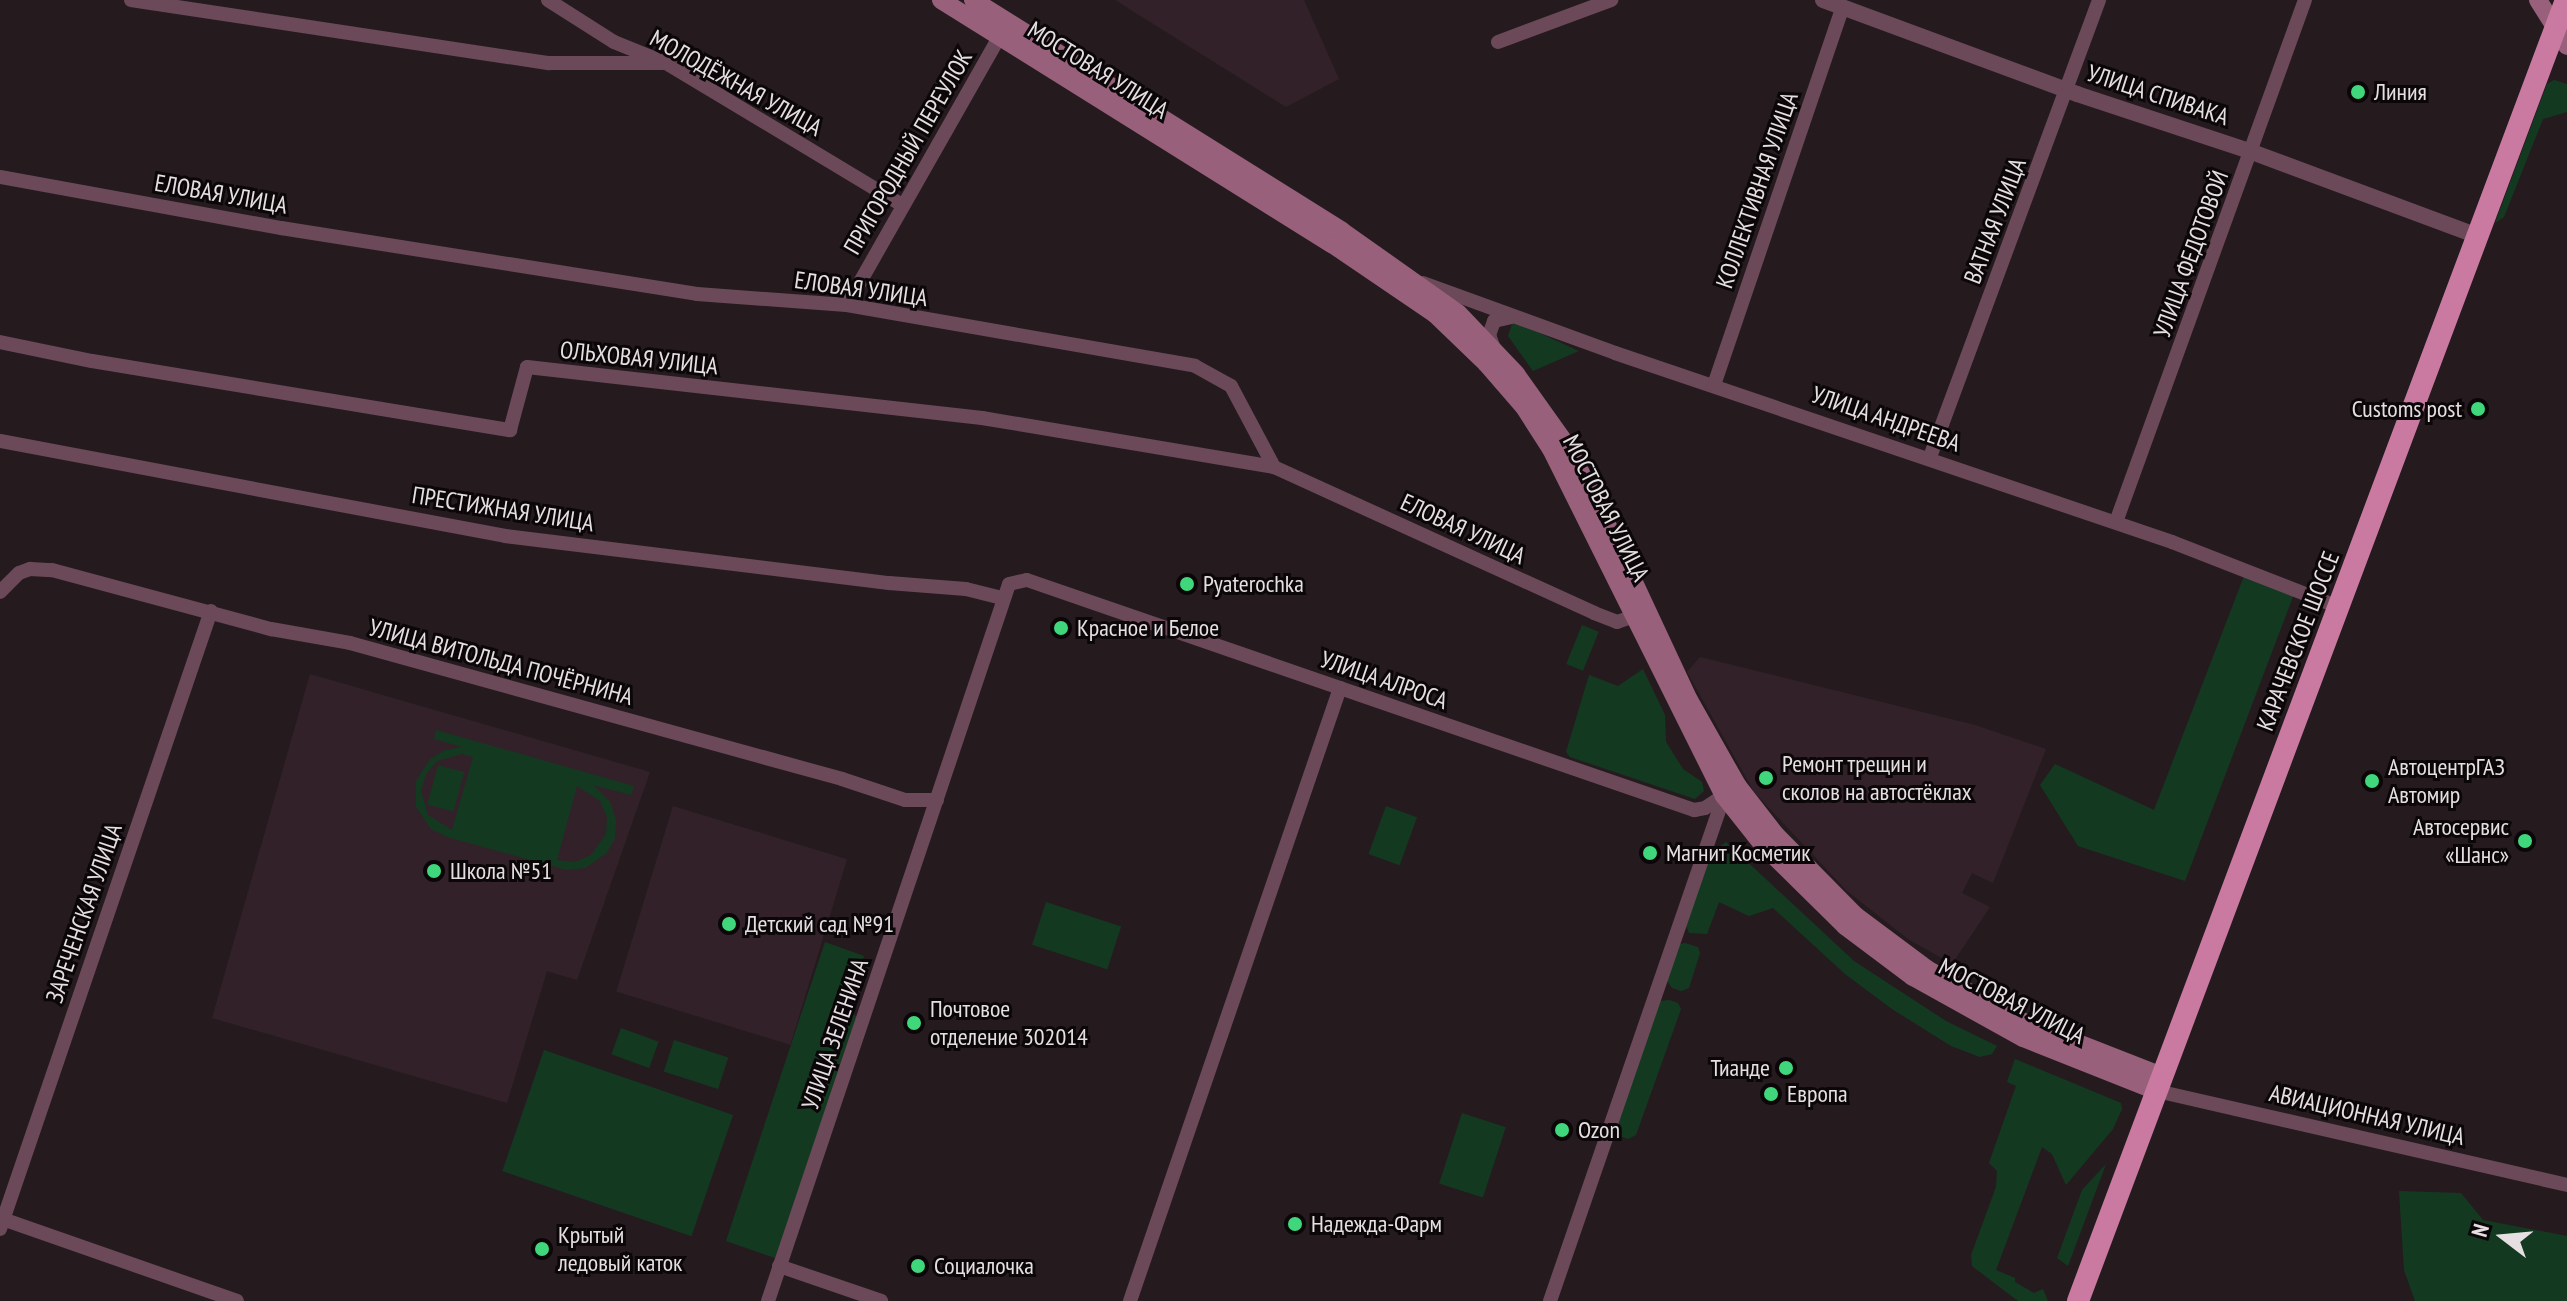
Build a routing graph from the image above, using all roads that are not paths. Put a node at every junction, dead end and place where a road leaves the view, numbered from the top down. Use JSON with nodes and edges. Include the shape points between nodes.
{"nodes":[{"id":1,"x":131,"y":0,"type":"edge"},
{"id":2,"x":548,"y":0,"type":"edge"},
{"id":3,"x":941,"y":0,"type":"edge"},
{"id":4,"x":973,"y":0,"type":"edge"},
{"id":5,"x":1611,"y":0,"type":"edge"},
{"id":6,"x":1823,"y":0,"type":"edge"},
{"id":7,"x":2099,"y":0,"type":"edge"},
{"id":8,"x":2305,"y":0,"type":"edge"},
{"id":9,"x":2538,"y":0,"type":"edge"},
{"id":10,"x":2566,"y":0,"type":"edge"},
{"id":11,"x":1842,"y":10,"type":"junction"},
{"id":12,"x":1004,"y":30,"type":"junction"},
{"id":13,"x":2561,"y":37,"type":"edge"},
{"id":14,"x":1498,"y":42,"type":"dead end"},
{"id":15,"x":666,"y":63,"type":"junction"},
{"id":16,"x":2068,"y":90,"type":"junction"},
{"id":17,"x":2252,"y":152,"type":"junction"},
{"id":18,"x":0,"y":177,"type":"edge"},
{"id":19,"x":902,"y":205,"type":"junction"},
{"id":20,"x":2478,"y":236,"type":"junction"},
{"id":21,"x":1417,"y":281,"type":"junction"},
{"id":22,"x":847,"y":305,"type":"junction"},
{"id":23,"x":1511,"y":317,"type":"junction"},
{"id":24,"x":0,"y":342,"type":"edge"},
{"id":25,"x":1493,"y":346,"type":"junction"},
{"id":26,"x":1714,"y":385,"type":"junction"},
{"id":27,"x":0,"y":441,"type":"edge"},
{"id":28,"x":1930,"y":457,"type":"junction"},
{"id":29,"x":1274,"y":467,"type":"junction"},
{"id":30,"x":2116,"y":522,"type":"junction"},
{"id":31,"x":0,"y":592,"type":"edge"},
{"id":32,"x":1002,"y":598,"type":"junction"},
{"id":33,"x":2339,"y":607,"type":"junction"},
{"id":34,"x":211,"y":611,"type":"junction"},
{"id":35,"x":1634,"y":616,"type":"junction"},
{"id":36,"x":1340,"y":688,"type":"junction"},
{"id":37,"x":1730,"y":790,"type":"junction"},
{"id":38,"x":937,"y":800,"type":"junction"},
{"id":39,"x":2159,"y":1084,"type":"junction"},
{"id":40,"x":2567,"y":1185,"type":"edge"},
{"id":41,"x":1,"y":1222,"type":"edge"},
{"id":42,"x":779,"y":1266,"type":"junction"},
{"id":43,"x":199,"y":1295,"type":"edge"},
{"id":44,"x":237,"y":1301,"type":"edge"},
{"id":45,"x":768,"y":1301,"type":"edge"},
{"id":46,"x":881,"y":1301,"type":"edge"},
{"id":47,"x":1130,"y":1301,"type":"edge"},
{"id":48,"x":1550,"y":1301,"type":"edge"},
{"id":49,"x":2078,"y":1301,"type":"edge"}],
"edges":[{"from":1,"to":15,"type":"street","via":[[549,63]]},
{"from":2,"to":15,"type":"street","name":"МОЛОДЁЖНАЯ УЛИЦА","via":[[614,42]]},
{"from":3,"to":12,"type":"main road","name":"МОСТОВАЯ УЛИЦА"},
{"from":4,"to":12,"type":"main road","name":"МОСТОВАЯ УЛИЦА"},
{"from":5,"to":14,"type":"street"},
{"from":6,"to":11,"type":"street","name":"УЛИЦА СПИВАКА"},
{"from":7,"to":16,"type":"street","name":"ВАТНАЯ УЛИЦА"},
{"from":8,"to":17,"type":"street","name":"УЛИЦА ФЕДОТОВОЙ"},
{"from":9,"to":13,"type":"main road"},
{"from":10,"to":13,"type":"highway","name":"КАРАЧЕВСКОЕ ШОССЕ"},
{"from":11,"to":16,"type":"street","name":"УЛИЦА СПИВАКА"},
{"from":11,"to":26,"type":"street","name":"КОЛЛЕКТИВНАЯ УЛИЦА"},
{"from":12,"to":19,"type":"street","name":"ПРИГОРОДНЫЙ ПЕРЕУЛОК"},
{"from":12,"to":21,"type":"main road","name":"МОСТОВАЯ УЛИЦА"},
{"from":12,"to":35,"type":"main road","name":"МОСТОВАЯ УЛИЦА","via":[[1435,314],[1524,407],[1584,511]]},
{"from":13,"to":20,"type":"highway","name":"КАРАЧЕВСКОЕ ШОССЕ"},
{"from":15,"to":19,"type":"street","name":"МОЛОДЁЖНАЯ УЛИЦА"},
{"from":16,"to":17,"type":"street","name":"УЛИЦА СПИВАКА"},
{"from":16,"to":28,"type":"street","name":"ВАТНАЯ УЛИЦА"},
{"from":17,"to":20,"type":"street","name":"УЛИЦА СПИВАКА"},
{"from":17,"to":30,"type":"street","name":"УЛИЦА ФЕДОТОВОЙ"},
{"from":18,"to":22,"type":"street","name":"ЕЛОВАЯ УЛИЦА","via":[[697,294]]},
{"from":19,"to":22,"type":"street","name":"ПРИГОРОДНЫЙ ПЕРЕУЛОК"},
{"from":20,"to":33,"type":"highway","name":"КАРАЧЕВСКОЕ ШОССЕ"},
{"from":21,"to":23,"type":"street","name":"УЛИЦА АНДРЕЕВА"},
{"from":21,"to":25,"type":"main road","name":"МОСТОВАЯ УЛИЦА"},
{"from":22,"to":29,"type":"street","name":"ЕЛОВАЯ УЛИЦА","via":[[1195,366],[1231,386]]},
{"from":23,"to":25,"type":"street","via":[[1494,321],[1489,335]]},
{"from":23,"to":26,"type":"street","name":"УЛИЦА АНДРЕЕВА"},
{"from":24,"to":29,"type":"street","name":"ОЛЬХОВАЯ УЛИЦА","via":[[510,430],[527,367],[982,418]]},
{"from":25,"to":37,"type":"main road","name":"МОСТОВАЯ УЛИЦА","via":[[1565,443]]},
{"from":26,"to":28,"type":"street","name":"УЛИЦА АНДРЕЕВА"},
{"from":27,"to":32,"type":"street","name":"ПРЕСТИЖНАЯ УЛИЦА","via":[[505,536],[966,589]]},
{"from":28,"to":30,"type":"street","name":"УЛИЦА АНДРЕЕВА"},
{"from":29,"to":35,"type":"street","name":"ЕЛОВАЯ УЛИЦА","via":[[1594,613],[1617,622]]},
{"from":30,"to":33,"type":"street","name":"УЛИЦА АНДРЕЕВА"},
{"from":31,"to":34,"type":"street","name":"УЛИЦА ВИТОЛЬДА ПОЧЁРНИНА","via":[[19,573],[52,570]]},
{"from":32,"to":36,"type":"street","name":"УЛИЦА АЛРОСА","via":[[1009,584],[1027,580]]},
{"from":32,"to":38,"type":"street","name":"УЛИЦА ЗЕЛЕНИНА"},
{"from":33,"to":39,"type":"highway","name":"КАРАЧЕВСКОЕ ШОССЕ"},
{"from":34,"to":38,"type":"street","name":"УЛИЦА ВИТОЛЬДА ПОЧЁРНИНА","via":[[271,629],[350,643],[905,800]]},
{"from":34,"to":41,"type":"street","name":"ЗАРЕЧЕНСКАЯ УЛИЦА"},
{"from":35,"to":37,"type":"main road","name":"МОСТОВАЯ УЛИЦА"},
{"from":36,"to":37,"type":"street","name":"УЛИЦА АЛРОСА","via":[[1694,810]]},
{"from":36,"to":47,"type":"street"},
{"from":37,"to":39,"type":"main road","name":"МОСТОВАЯ УЛИЦА","via":[[1743,822],[1813,897],[1913,977],[2023,1038]]},
{"from":37,"to":48,"type":"street"},
{"from":38,"to":42,"type":"street","name":"УЛИЦА ЗЕЛЕНИНА"},
{"from":39,"to":40,"type":"street","name":"АВИАЦИОННАЯ УЛИЦА"},
{"from":39,"to":49,"type":"highway","name":"КАРАЧЕВСКОЕ ШОССЕ"},
{"from":41,"to":43,"type":"street"},
{"from":42,"to":45,"type":"street","name":"УЛИЦА ЗЕЛЕНИНА"},
{"from":42,"to":46,"type":"street"},
{"from":43,"to":44,"type":"street"}]}
